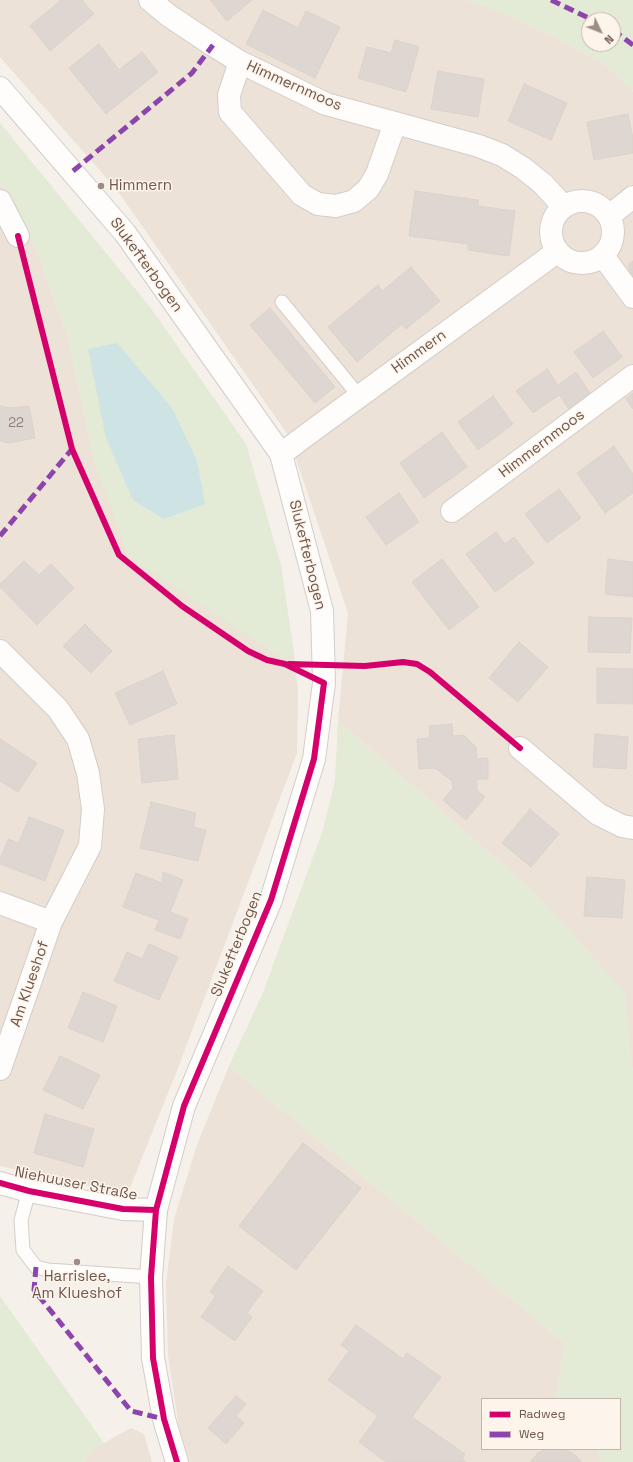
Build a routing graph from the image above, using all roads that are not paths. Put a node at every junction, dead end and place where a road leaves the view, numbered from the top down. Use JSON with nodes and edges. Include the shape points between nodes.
{"nodes":[{"id":1,"x":150,"y":0,"type":"edge"},
{"id":2,"x":240,"y":62,"type":"junction"},
{"id":3,"x":0,"y":88,"type":"edge"},
{"id":4,"x":395,"y":123,"type":"junction"},
{"id":5,"x":633,"y":197,"type":"edge"},
{"id":6,"x":0,"y":201,"type":"edge"},
{"id":7,"x":564,"y":207,"type":"junction"},
{"id":8,"x":609,"y":216,"type":"junction"},
{"id":9,"x":18,"y":236,"type":"dead end"},
{"id":10,"x":558,"y":251,"type":"junction"},
{"id":11,"x":603,"y":256,"type":"junction"},
{"id":12,"x":633,"y":297,"type":"edge"},
{"id":13,"x":282,"y":302,"type":"dead end"},
{"id":14,"x":633,"y":376,"type":"edge"},
{"id":15,"x":359,"y":396,"type":"junction"},
{"id":16,"x":281,"y":454,"type":"junction"},
{"id":17,"x":452,"y":511,"type":"dead end"},
{"id":18,"x":0,"y":651,"type":"edge"},
{"id":19,"x":520,"y":748,"type":"dead end"},
{"id":20,"x":633,"y":828,"type":"edge"},
{"id":21,"x":0,"y":903,"type":"edge"},
{"id":22,"x":51,"y":922,"type":"junction"},
{"id":23,"x":0,"y":1069,"type":"edge"},
{"id":24,"x":0,"y":1183,"type":"edge"},
{"id":25,"x":28,"y":1191,"type":"junction"},
{"id":26,"x":156,"y":1210,"type":"junction"},
{"id":27,"x":151,"y":1276,"type":"junction"},
{"id":28,"x":177,"y":1462,"type":"edge"}],
"edges":[{"from":1,"to":2,"type":"street","name":"Himmernmoos","via":[[213,46]]},
{"from":2,"to":4,"type":"street","name":"Himmernmoos","via":[[326,104]]},
{"from":2,"to":4,"type":"street","name":"Himmernmoos","via":[[229,95],[230,112],[302,195],[318,204],[336,206],[354,201],[368,189],[377,174]]},
{"from":3,"to":16,"type":"street","name":"Slukefterbogen","via":[[125,233]]},
{"from":4,"to":7,"type":"street","name":"Himmernmoos","via":[[479,146],[502,155],[543,184]]},
{"from":5,"to":8,"type":"street"},
{"from":6,"to":9,"type":"street"},
{"from":7,"to":8,"type":"street","via":[[583,201],[593,203]]},
{"from":7,"to":10,"type":"street","via":[[558,213],[552,228],[552,236]]},
{"from":8,"to":11,"type":"street","via":[[614,237]]},
{"from":10,"to":11,"type":"street","via":[[574,262],[595,261]]},
{"from":10,"to":15,"type":"street","name":"Himmern"},
{"from":11,"to":12,"type":"street"},
{"from":13,"to":15,"type":"lane"},
{"from":14,"to":17,"type":"street","name":"Himmernmoos"},
{"from":15,"to":16,"type":"street","name":"Himmern"},
{"from":16,"to":26,"type":"street","name":"Slukefterbogen","via":[[322,611],[324,683],[314,759],[271,900],[184,1106]]},
{"from":18,"to":22,"type":"street","name":"Am Klueshof","via":[[58,709],[78,739],[88,774],[93,809],[90,846]]},
{"from":19,"to":20,"type":"street","via":[[598,814],[622,826]]},
{"from":21,"to":22,"type":"street","name":"Am Klueshof"},
{"from":22,"to":23,"type":"street","name":"Am Klueshof"},
{"from":24,"to":25,"type":"street","name":"Niehuuser Straße"},
{"from":25,"to":26,"type":"street","name":"Niehuuser Straße","via":[[123,1209]]},
{"from":25,"to":27,"type":"lane","via":[[21,1220],[23,1250],[36,1267],[48,1270]]},
{"from":26,"to":27,"type":"street","name":"Niehuuser Straße"},
{"from":27,"to":28,"type":"street","name":"Niehuuser Straße","via":[[153,1358],[164,1419]]}]}
